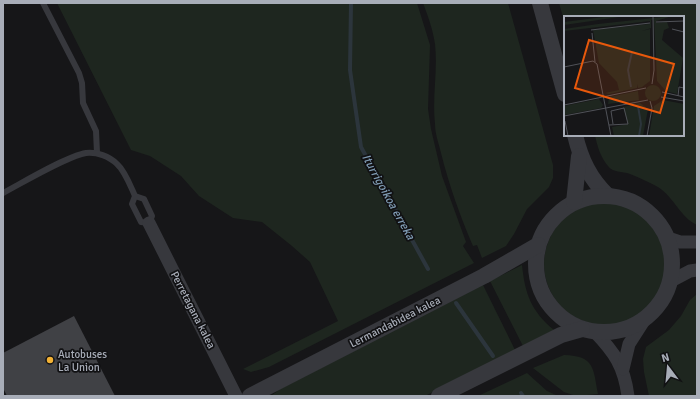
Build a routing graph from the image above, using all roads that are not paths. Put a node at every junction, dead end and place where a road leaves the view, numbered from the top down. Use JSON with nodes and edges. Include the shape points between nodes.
{"nodes":[{"id":1,"x":43,"y":3,"type":"edge"},
{"id":2,"x":540,"y":3,"type":"edge"},
{"id":3,"x":564,"y":90,"type":"edge"},
{"id":4,"x":575,"y":136,"type":"edge"},
{"id":5,"x":97,"y":153,"type":"junction"},
{"id":6,"x":579,"y":154,"type":"junction"},
{"id":7,"x":3,"y":193,"type":"edge"},
{"id":8,"x":135,"y":196,"type":"junction"},
{"id":9,"x":608,"y":196,"type":"junction"},
{"id":10,"x":574,"y":202,"type":"junction"},
{"id":11,"x":149,"y":223,"type":"junction"},
{"id":12,"x":668,"y":238,"type":"junction"},
{"id":13,"x":697,"y":242,"type":"edge"},
{"id":14,"x":538,"y":245,"type":"junction"},
{"id":15,"x":697,"y":270,"type":"edge"},
{"id":16,"x":671,"y":281,"type":"junction"},
{"id":17,"x":645,"y":319,"type":"junction"},
{"id":18,"x":588,"y":330,"type":"junction"},
{"id":19,"x":623,"y":369,"type":"junction"},
{"id":20,"x":236,"y":396,"type":"edge"},
{"id":21,"x":250,"y":396,"type":"edge"},
{"id":22,"x":439,"y":396,"type":"edge"},
{"id":23,"x":628,"y":396,"type":"edge"}],
"edges":[{"from":1,"to":5,"type":"lane","via":[[79,73],[83,103],[96,130]]},
{"from":2,"to":3,"type":"street"},
{"from":4,"to":6,"type":"street"},
{"from":5,"to":7,"type":"lane","via":[[79,154]]},
{"from":5,"to":8,"type":"lane","via":[[109,157],[118,164]]},
{"from":6,"to":9,"type":"street","via":[[597,185]]},
{"from":6,"to":10,"type":"street"},
{"from":8,"to":11,"type":"lane","via":[[144,199],[152,216]]},
{"from":8,"to":11,"type":"lane","via":[[132,204],[141,222]]},
{"from":9,"to":10,"type":"street"},
{"from":9,"to":12,"type":"street","via":[[624,198],[638,204],[660,224]]},
{"from":10,"to":14,"type":"street","via":[[554,218]]},
{"from":11,"to":20,"type":"street","name":"Perretagana kalea"},
{"from":12,"to":13,"type":"street","via":[[680,242]]},
{"from":12,"to":16,"type":"street","via":[[673,259]]},
{"from":14,"to":18,"type":"street","via":[[538,280],[544,296],[553,310],[566,321]]},
{"from":14,"to":21,"type":"street","name":"Lermandabidea kalea","via":[[484,276]]},
{"from":15,"to":16,"type":"street"},
{"from":16,"to":17,"type":"street","via":[[665,295]]},
{"from":17,"to":18,"type":"street","via":[[629,328],[612,332]]},
{"from":17,"to":19,"type":"street","via":[[629,344]]},
{"from":18,"to":19,"type":"street","via":[[610,348]]},
{"from":18,"to":22,"type":"street","via":[[560,335]]},
{"from":19,"to":23,"type":"street"}]}
